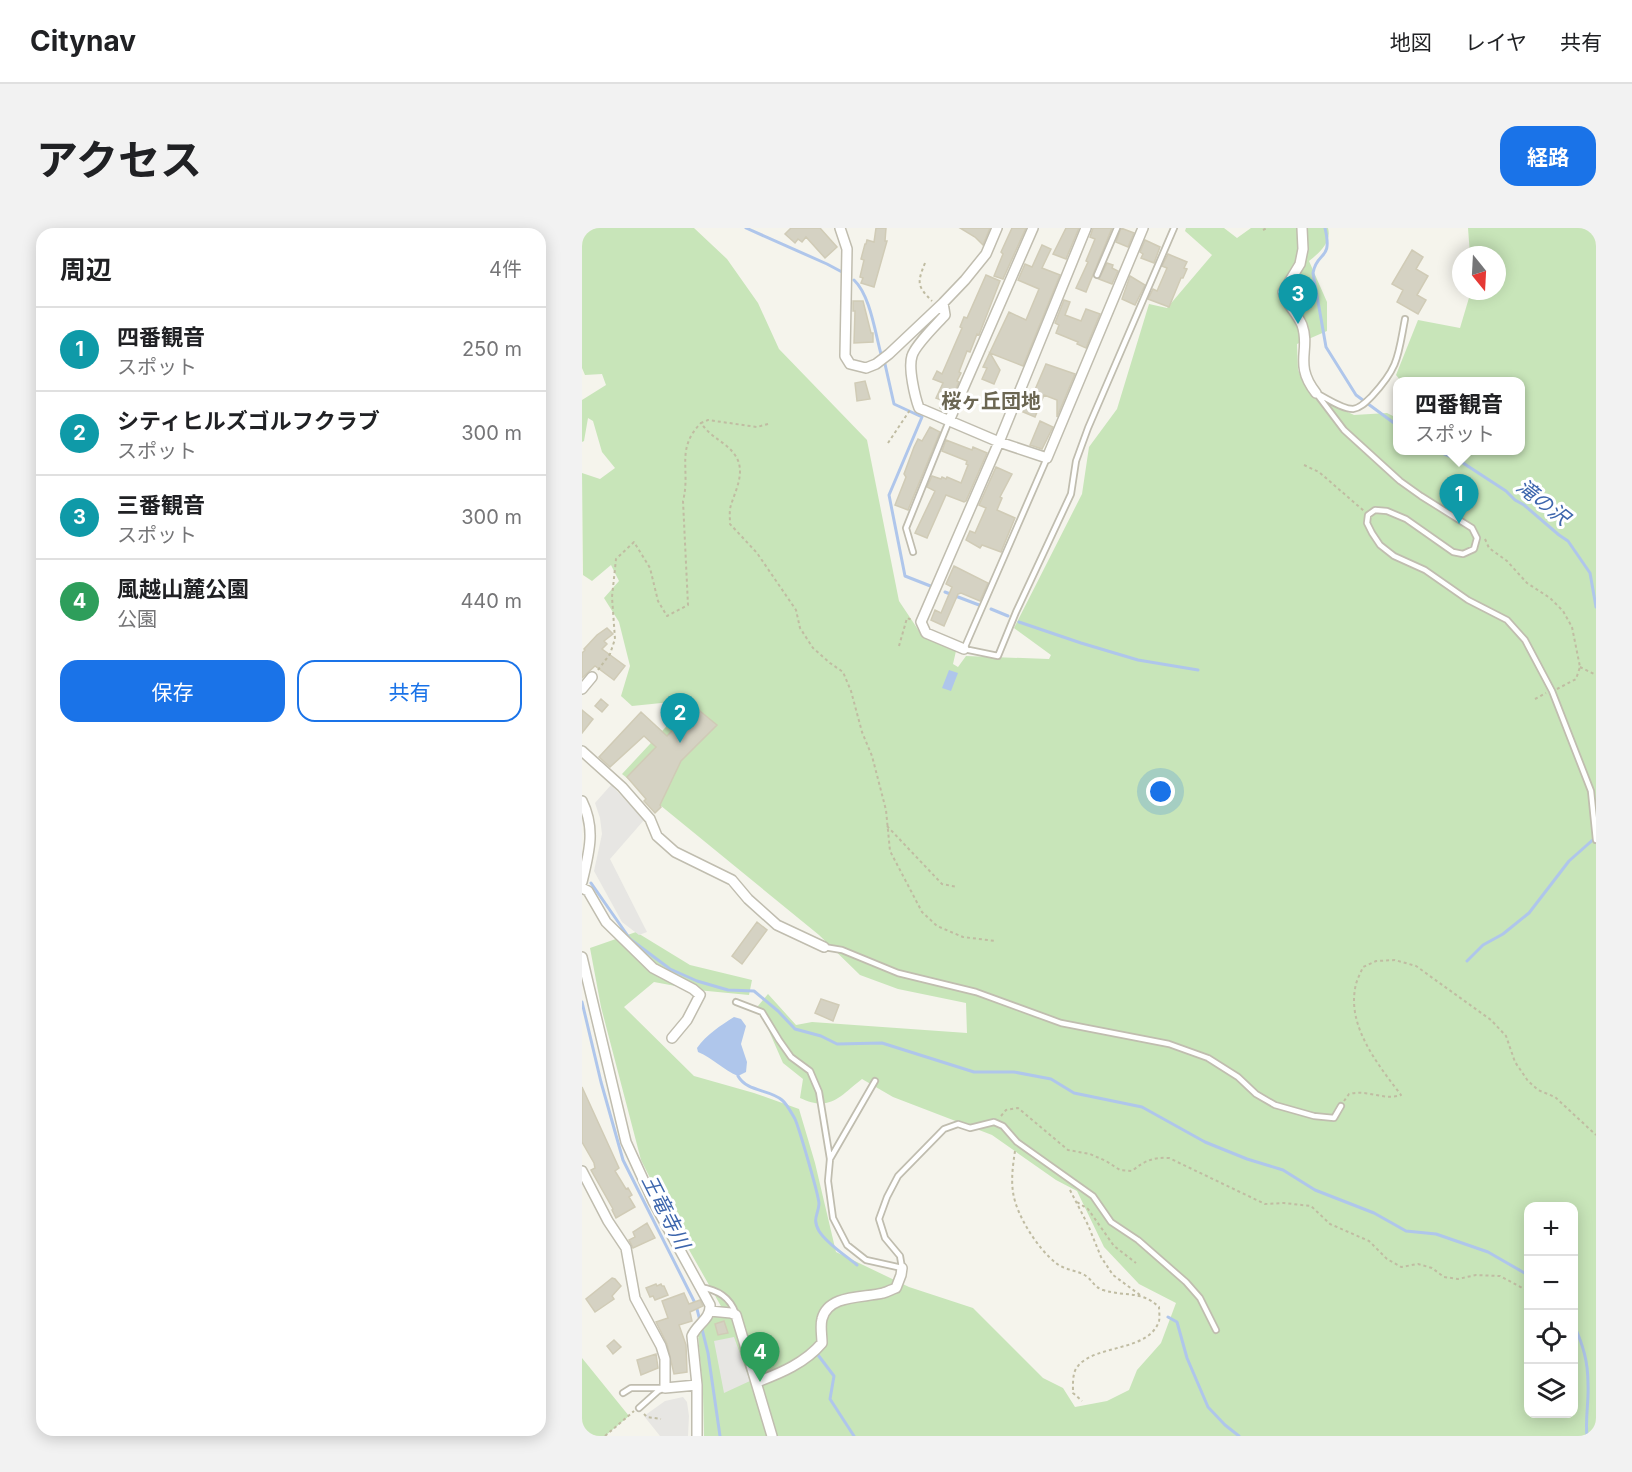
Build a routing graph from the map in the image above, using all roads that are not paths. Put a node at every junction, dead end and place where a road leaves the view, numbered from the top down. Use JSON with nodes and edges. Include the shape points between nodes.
{"nodes":[{"id":1,"x":840,"y":228,"type":"edge"},
{"id":2,"x":997,"y":228,"type":"edge"},
{"id":3,"x":1034,"y":228,"type":"edge"},
{"id":4,"x":1086,"y":228,"type":"edge"},
{"id":5,"x":1117,"y":228,"type":"edge"},
{"id":6,"x":1143,"y":228,"type":"edge"},
{"id":7,"x":1174,"y":228,"type":"edge"},
{"id":8,"x":1302,"y":228,"type":"edge"},
{"id":9,"x":1097,"y":275,"type":"dead end"},
{"id":10,"x":941,"y":305,"type":"junction"},
{"id":11,"x":1405,"y":319,"type":"dead end"},
{"id":12,"x":1316,"y":393,"type":"junction"},
{"id":13,"x":949,"y":421,"type":"junction"},
{"id":14,"x":999,"y":442,"type":"junction"},
{"id":15,"x":1047,"y":458,"type":"junction"},
{"id":16,"x":913,"y":552,"type":"dead end"},
{"id":17,"x":964,"y":649,"type":"junction"},
{"id":18,"x":592,"y":677,"type":"road end"},
{"id":19,"x":582,"y":689,"type":"edge"},
{"id":20,"x":582,"y":751,"type":"edge"},
{"id":21,"x":582,"y":801,"type":"edge"},
{"id":22,"x":1596,"y":840,"type":"edge"},
{"id":23,"x":582,"y":882,"type":"edge"},
{"id":24,"x":582,"y":888,"type":"edge"},
{"id":25,"x":824,"y":947,"type":"joint"},
{"id":26,"x":582,"y":957,"type":"edge"},
{"id":27,"x":736,"y":1002,"type":"dead end"},
{"id":28,"x":672,"y":1038,"type":"dead end"},
{"id":29,"x":875,"y":1081,"type":"dead end"},
{"id":30,"x":1341,"y":1106,"type":"road end"},
{"id":31,"x":830,"y":1159,"type":"junction"},
{"id":32,"x":582,"y":1171,"type":"edge"},
{"id":33,"x":902,"y":1268,"type":"junction"},
{"id":34,"x":700,"y":1287,"type":"junction"},
{"id":35,"x":709,"y":1314,"type":"junction"},
{"id":36,"x":736,"y":1315,"type":"junction"},
{"id":37,"x":1216,"y":1330,"type":"dead end"},
{"id":38,"x":757,"y":1382,"type":"junction"},
{"id":39,"x":697,"y":1385,"type":"junction"},
{"id":40,"x":665,"y":1388,"type":"junction"},
{"id":41,"x":623,"y":1393,"type":"dead end"},
{"id":42,"x":639,"y":1408,"type":"road end"},
{"id":43,"x":697,"y":1436,"type":"edge"},
{"id":44,"x":772,"y":1436,"type":"edge"}],
"edges":[{"from":1,"to":10,"type":"street","via":[[847,249],[844,346],[850,364],[866,368],[876,364]]},
{"from":2,"to":10,"type":"street","via":[[986,254]]},
{"from":3,"to":13,"type":"street"},
{"from":4,"to":14,"type":"street"},
{"from":5,"to":9,"type":"lane"},
{"from":6,"to":15,"type":"street"},
{"from":7,"to":17,"type":"lane","via":[[1088,428],[1076,461],[1071,494],[998,656]]},
{"from":8,"to":12,"type":"street","via":[[1300,264],[1283,292],[1302,326],[1304,371]]},
{"from":10,"to":13,"type":"street","via":[[945,315],[912,356],[913,391],[919,408]]},
{"from":11,"to":12,"type":"lane","via":[[1392,372],[1362,405],[1348,408]]},
{"from":12,"to":22,"type":"lane","via":[[1344,430],[1400,481],[1472,528],[1477,538],[1474,549],[1463,554],[1453,552],[1406,519],[1387,511],[1375,510],[1368,515],[1367,523],[1380,544],[1394,556],[1425,570],[1468,600],[1507,620],[1525,640],[1552,691],[1591,791]]},
{"from":13,"to":14,"type":"street"},
{"from":13,"to":16,"type":"lane","via":[[906,528]]},
{"from":14,"to":15,"type":"street"},
{"from":14,"to":17,"type":"street","via":[[921,622],[926,633]]},
{"from":15,"to":17,"type":"lane"},
{"from":18,"to":19,"type":"street"},
{"from":20,"to":25,"type":"street","via":[[622,787],[650,819],[657,836],[675,852],[732,880],[777,925]]},
{"from":21,"to":23,"type":"street","via":[[591,833]]},
{"from":24,"to":28,"type":"street","via":[[588,891],[606,922],[653,968],[700,995]]},
{"from":25,"to":30,"type":"lane","via":[[842,950],[898,973],[976,992],[1061,1023],[1169,1044],[1208,1058],[1275,1105],[1334,1118]]},
{"from":26,"to":34,"type":"street","via":[[626,1142]]},
{"from":27,"to":31,"type":"lane","via":[[762,1012],[791,1057],[810,1071],[819,1092]]},
{"from":29,"to":31,"type":"lane"},
{"from":31,"to":33,"type":"lane","via":[[828,1181],[833,1218],[847,1245],[866,1260]]},
{"from":32,"to":40,"type":"street","via":[[626,1248],[635,1298],[665,1359]]},
{"from":33,"to":37,"type":"lane","via":[[900,1256],[885,1238],[879,1219],[898,1176],[944,1129],[958,1124],[970,1128],[994,1122],[1093,1196],[1111,1222],[1186,1282],[1200,1298]]},
{"from":33,"to":38,"type":"street","via":[[896,1288],[845,1299],[830,1307],[821,1322],[822,1343],[817,1349],[783,1372]]},
{"from":34,"to":35,"type":"street","via":[[710,1305]]},
{"from":34,"to":36,"type":"lane","via":[[715,1290],[732,1303]]},
{"from":35,"to":36,"type":"street"},
{"from":35,"to":39,"type":"street","via":[[692,1336]]},
{"from":36,"to":38,"type":"street"},
{"from":38,"to":44,"type":"street"},
{"from":39,"to":40,"type":"street"},
{"from":39,"to":43,"type":"street"},
{"from":40,"to":41,"type":"lane","via":[[631,1388]]},
{"from":40,"to":42,"type":"lane"}]}
